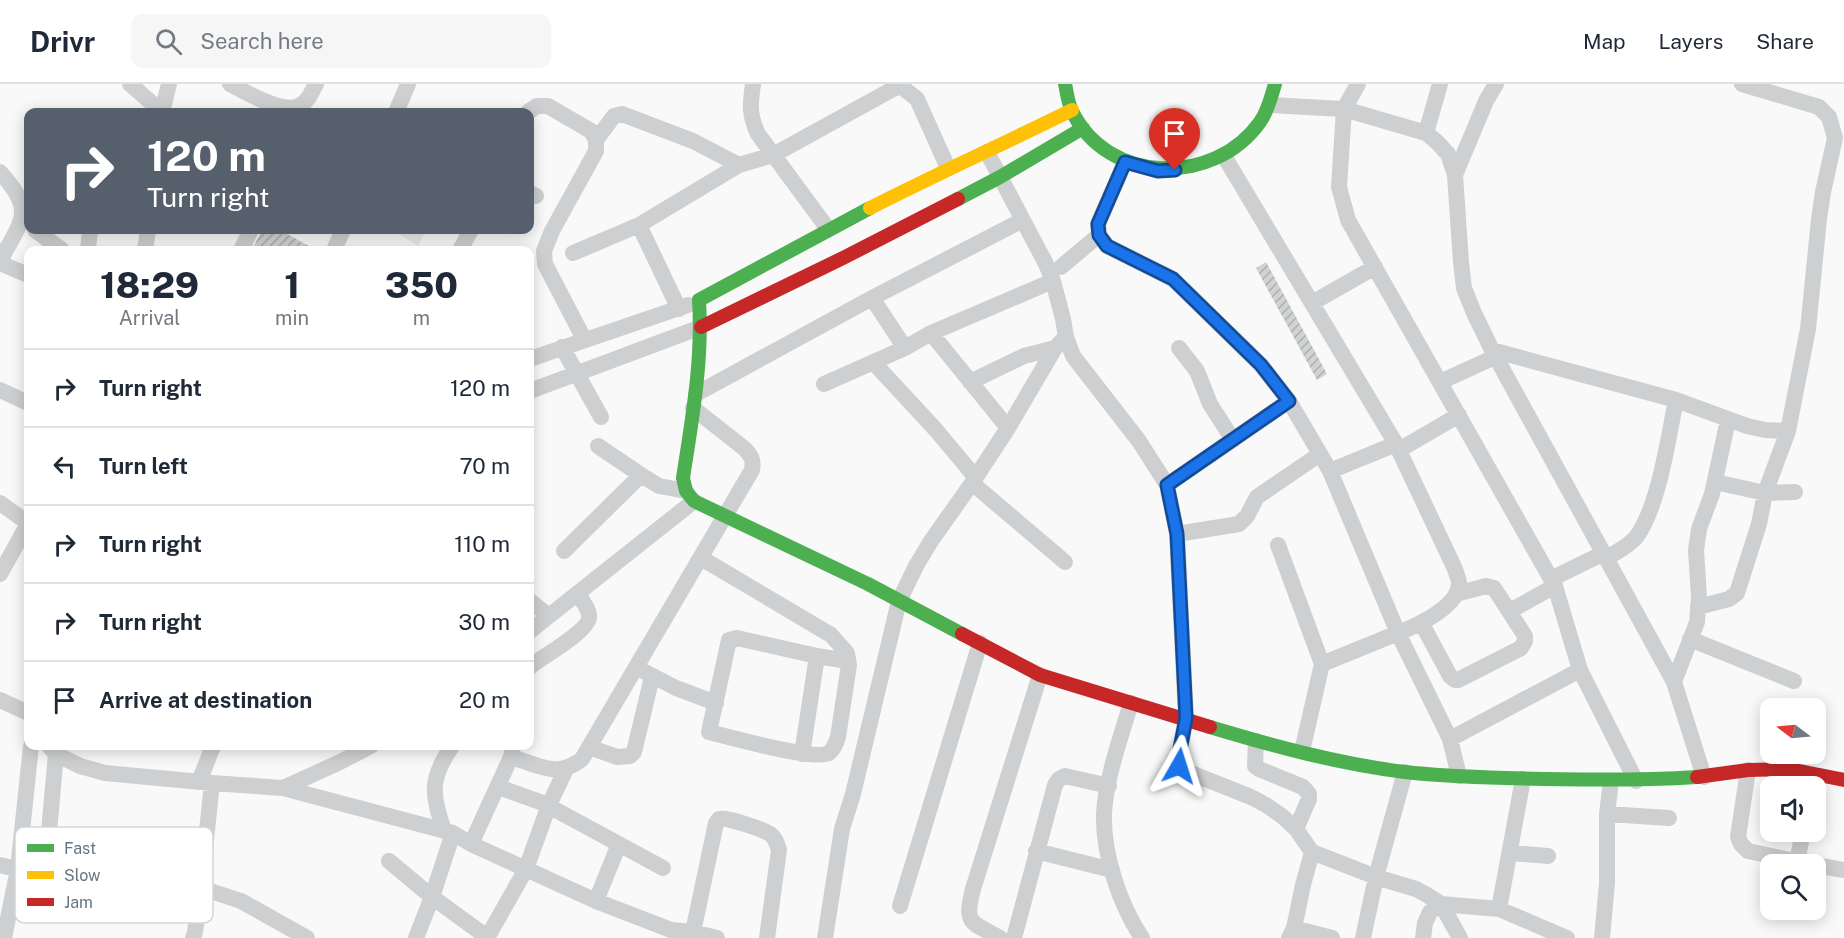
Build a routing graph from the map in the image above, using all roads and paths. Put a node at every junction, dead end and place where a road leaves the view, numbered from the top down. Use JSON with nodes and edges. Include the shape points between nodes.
{"nodes":[{"id":1,"x":130,"y":84,"type":"edge"},
{"id":2,"x":169,"y":84,"type":"edge"},
{"id":3,"x":230,"y":84,"type":"edge"},
{"id":4,"x":316,"y":84,"type":"edge"},
{"id":5,"x":408,"y":84,"type":"edge"},
{"id":6,"x":752,"y":84,"type":"edge"},
{"id":7,"x":1065,"y":84,"type":"edge"},
{"id":8,"x":1275,"y":84,"type":"edge"},
{"id":9,"x":1358,"y":84,"type":"edge"},
{"id":10,"x":1440,"y":84,"type":"edge"},
{"id":11,"x":1496,"y":84,"type":"edge"},
{"id":12,"x":1742,"y":84,"type":"edge"},
{"id":13,"x":900,"y":85,"type":"edge"},
{"id":14,"x":1270,"y":105,"type":"junction"},
{"id":15,"x":157,"y":108,"type":"edge"},
{"id":16,"x":163,"y":108,"type":"edge"},
{"id":17,"x":281,"y":108,"type":"edge"},
{"id":18,"x":301,"y":108,"type":"edge"},
{"id":19,"x":398,"y":108,"type":"edge"},
{"id":20,"x":534,"y":108,"type":"edge"},
{"id":21,"x":1344,"y":109,"type":"junction"},
{"id":22,"x":1072,"y":110,"type":"junction"},
{"id":23,"x":1083,"y":128,"type":"junction"},
{"id":24,"x":1426,"y":133,"type":"junction"},
{"id":25,"x":596,"y":140,"type":"junction"},
{"id":26,"x":987,"y":152,"type":"junction"},
{"id":27,"x":773,"y":154,"type":"junction"},
{"id":28,"x":1224,"y":156,"type":"junction"},
{"id":29,"x":1125,"y":162,"type":"junction"},
{"id":30,"x":739,"y":165,"type":"junction"},
{"id":31,"x":948,"y":168,"type":"junction"},
{"id":32,"x":1455,"y":175,"type":"junction"},
{"id":33,"x":1000,"y":177,"type":"junction"},
{"id":34,"x":3,"y":182,"type":"edge"},
{"id":35,"x":24,"y":211,"type":"edge"},
{"id":36,"x":1023,"y":219,"type":"junction"},
{"id":37,"x":639,"y":225,"type":"junction"},
{"id":38,"x":24,"y":229,"type":"edge"},
{"id":39,"x":828,"y":230,"type":"junction"},
{"id":40,"x":41,"y":234,"type":"edge"},
{"id":41,"x":1099,"y":235,"type":"junction"},
{"id":42,"x":57,"y":246,"type":"edge"},
{"id":43,"x":544,"y":250,"type":"junction"},
{"id":44,"x":573,"y":253,"type":"dead end"},
{"id":45,"x":534,"y":261,"type":"edge"},
{"id":46,"x":0,"y":262,"type":"edge"},
{"id":47,"x":1375,"y":267,"type":"junction"},
{"id":48,"x":24,"y":273,"type":"edge"},
{"id":49,"x":1057,"y":274,"type":"junction"},
{"id":50,"x":872,"y":298,"type":"junction"},
{"id":51,"x":699,"y":300,"type":"junction"},
{"id":52,"x":1312,"y":303,"type":"junction"},
{"id":53,"x":679,"y":309,"type":"junction"},
{"id":54,"x":701,"y":327,"type":"junction"},
{"id":55,"x":931,"y":333,"type":"junction"},
{"id":56,"x":584,"y":339,"type":"junction"},
{"id":57,"x":1060,"y":342,"type":"junction"},
{"id":58,"x":562,"y":347,"type":"junction"},
{"id":59,"x":905,"y":348,"type":"junction"},
{"id":60,"x":1179,"y":348,"type":"dead end"},
{"id":61,"x":1494,"y":353,"type":"junction"},
{"id":62,"x":534,"y":358,"type":"edge"},
{"id":63,"x":873,"y":362,"type":"junction"},
{"id":64,"x":577,"y":374,"type":"junction"},
{"id":65,"x":970,"y":381,"type":"junction"},
{"id":66,"x":1440,"y":382,"type":"junction"},
{"id":67,"x":824,"y":384,"type":"dead end"},
{"id":68,"x":0,"y":390,"type":"edge"},
{"id":69,"x":534,"y":390,"type":"edge"},
{"id":70,"x":1676,"y":400,"type":"junction"},
{"id":71,"x":24,"y":401,"type":"edge"},
{"id":72,"x":694,"y":401,"type":"junction"},
{"id":73,"x":1289,"y":401,"type":"junction"},
{"id":74,"x":1459,"y":415,"type":"junction"},
{"id":75,"x":601,"y":417,"type":"dead end"},
{"id":76,"x":1728,"y":420,"type":"junction"},
{"id":77,"x":1008,"y":428,"type":"junction"},
{"id":78,"x":1788,"y":431,"type":"junction"},
{"id":79,"x":1233,"y":440,"type":"junction"},
{"id":80,"x":598,"y":446,"type":"dead end"},
{"id":81,"x":1398,"y":447,"type":"junction"},
{"id":82,"x":1320,"y":454,"type":"junction"},
{"id":83,"x":1330,"y":471,"type":"junction"},
{"id":84,"x":641,"y":475,"type":"junction"},
{"id":85,"x":974,"y":481,"type":"junction"},
{"id":86,"x":1715,"y":482,"type":"junction"},
{"id":87,"x":1167,"y":485,"type":"junction"},
{"id":88,"x":1795,"y":492,"type":"dead end"},
{"id":89,"x":1765,"y":493,"type":"junction"},
{"id":90,"x":690,"y":496,"type":"junction"},
{"id":91,"x":0,"y":503,"type":"edge"},
{"id":92,"x":726,"y":516,"type":"junction"},
{"id":93,"x":24,"y":520,"type":"edge"},
{"id":94,"x":24,"y":530,"type":"edge"},
{"id":95,"x":1177,"y":534,"type":"junction"},
{"id":96,"x":1278,"y":545,"type":"dead end"},
{"id":97,"x":564,"y":551,"type":"dead end"},
{"id":98,"x":1605,"y":555,"type":"junction"},
{"id":99,"x":701,"y":558,"type":"junction"},
{"id":100,"x":1065,"y":562,"type":"dead end"},
{"id":101,"x":0,"y":574,"type":"edge"},
{"id":102,"x":1553,"y":583,"type":"junction"},
{"id":103,"x":578,"y":593,"type":"junction"},
{"id":104,"x":1456,"y":594,"type":"junction"},
{"id":105,"x":899,"y":601,"type":"junction"},
{"id":106,"x":534,"y":604,"type":"edge"},
{"id":107,"x":1698,"y":607,"type":"junction"},
{"id":108,"x":1510,"y":611,"type":"junction"},
{"id":109,"x":549,"y":616,"type":"junction"},
{"id":110,"x":1422,"y":624,"type":"junction"},
{"id":111,"x":534,"y":628,"type":"edge"},
{"id":112,"x":1398,"y":633,"type":"junction"},
{"id":113,"x":1690,"y":639,"type":"junction"},
{"id":114,"x":980,"y":643,"type":"junction"},
{"id":115,"x":817,"y":656,"type":"junction"},
{"id":116,"x":848,"y":661,"type":"junction"},
{"id":117,"x":534,"y":664,"type":"edge"},
{"id":118,"x":1322,"y":664,"type":"junction"},
{"id":119,"x":637,"y":667,"type":"junction"},
{"id":120,"x":1580,"y":670,"type":"junction"},
{"id":121,"x":1040,"y":675,"type":"junction"},
{"id":122,"x":652,"y":677,"type":"junction"},
{"id":123,"x":1794,"y":681,"type":"dead end"},
{"id":124,"x":1674,"y":682,"type":"junction"},
{"id":125,"x":0,"y":700,"type":"edge"},
{"id":126,"x":716,"y":703,"type":"junction"},
{"id":127,"x":1131,"y":703,"type":"junction"},
{"id":128,"x":24,"y":711,"type":"edge"},
{"id":129,"x":1186,"y":718,"type":"junction"},
{"id":130,"x":1450,"y":739,"type":"junction"},
{"id":131,"x":1256,"y":741,"type":"junction"},
{"id":132,"x":589,"y":747,"type":"junction"},
{"id":133,"x":31,"y":750,"type":"edge"},
{"id":134,"x":52,"y":750,"type":"edge"},
{"id":135,"x":212,"y":750,"type":"edge"},
{"id":136,"x":363,"y":750,"type":"edge"},
{"id":137,"x":450,"y":750,"type":"edge"},
{"id":138,"x":512,"y":751,"type":"edge"},
{"id":139,"x":1302,"y":752,"type":"junction"},
{"id":140,"x":802,"y":754,"type":"junction"},
{"id":141,"x":566,"y":768,"type":"junction"},
{"id":142,"x":1748,"y":770,"type":"junction"},
{"id":143,"x":1405,"y":772,"type":"junction"},
{"id":144,"x":1459,"y":776,"type":"junction"},
{"id":145,"x":1804,"y":776,"type":"edge"},
{"id":146,"x":1704,"y":777,"type":"junction"},
{"id":147,"x":1523,"y":779,"type":"junction"},
{"id":148,"x":1826,"y":780,"type":"edge"},
{"id":149,"x":1844,"y":780,"type":"edge"},
{"id":150,"x":1611,"y":781,"type":"junction"},
{"id":151,"x":1636,"y":781,"type":"junction"},
{"id":152,"x":205,"y":783,"type":"junction"},
{"id":153,"x":1109,"y":786,"type":"junction"},
{"id":154,"x":498,"y":787,"type":"junction"},
{"id":155,"x":283,"y":788,"type":"junction"},
{"id":156,"x":549,"y":806,"type":"junction"},
{"id":157,"x":1607,"y":814,"type":"junction"},
{"id":158,"x":1669,"y":818,"type":"dead end"},
{"id":159,"x":22,"y":827,"type":"edge"},
{"id":160,"x":48,"y":827,"type":"edge"},
{"id":161,"x":203,"y":827,"type":"edge"},
{"id":162,"x":1296,"y":830,"type":"junction"},
{"id":163,"x":448,"y":832,"type":"junction"},
{"id":164,"x":471,"y":844,"type":"junction"},
{"id":165,"x":619,"y":844,"type":"junction"},
{"id":166,"x":1036,"y":851,"type":"junction"},
{"id":167,"x":1312,"y":852,"type":"junction"},
{"id":168,"x":1510,"y":853,"type":"junction"},
{"id":169,"x":1762,"y":854,"type":"edge"},
{"id":170,"x":1548,"y":856,"type":"dead end"},
{"id":171,"x":388,"y":861,"type":"dead end"},
{"id":172,"x":0,"y":865,"type":"edge"},
{"id":173,"x":1826,"y":867,"type":"edge"},
{"id":174,"x":15,"y":868,"type":"edge"},
{"id":175,"x":663,"y":868,"type":"dead end"},
{"id":176,"x":526,"y":869,"type":"junction"},
{"id":177,"x":1112,"y":870,"type":"junction"},
{"id":178,"x":1844,"y":870,"type":"edge"},
{"id":179,"x":1376,"y":877,"type":"junction"},
{"id":180,"x":15,"y":884,"type":"edge"},
{"id":181,"x":213,"y":895,"type":"edge"},
{"id":182,"x":432,"y":897,"type":"junction"},
{"id":183,"x":596,"y":901,"type":"junction"},
{"id":184,"x":1441,"y":904,"type":"junction"},
{"id":185,"x":900,"y":906,"type":"dead end"},
{"id":186,"x":1499,"y":909,"type":"junction"},
{"id":187,"x":196,"y":923,"type":"edge"},
{"id":188,"x":693,"y":932,"type":"junction"},
{"id":189,"x":1292,"y":933,"type":"edge"},
{"id":190,"x":671,"y":934,"type":"edge"},
{"id":191,"x":487,"y":937,"type":"edge"},
{"id":192,"x":829,"y":937,"type":"edge"},
{"id":193,"x":4,"y":938,"type":"edge"},
{"id":194,"x":193,"y":938,"type":"edge"},
{"id":195,"x":307,"y":938,"type":"edge"},
{"id":196,"x":416,"y":938,"type":"edge"},
{"id":197,"x":717,"y":938,"type":"edge"},
{"id":198,"x":767,"y":938,"type":"edge"},
{"id":199,"x":1000,"y":938,"type":"edge"},
{"id":200,"x":1014,"y":938,"type":"edge"},
{"id":201,"x":1142,"y":938,"type":"edge"},
{"id":202,"x":1332,"y":938,"type":"edge"},
{"id":203,"x":1363,"y":938,"type":"edge"},
{"id":204,"x":1424,"y":938,"type":"edge"},
{"id":205,"x":1460,"y":938,"type":"edge"},
{"id":206,"x":1567,"y":938,"type":"edge"},
{"id":207,"x":1602,"y":938,"type":"edge"}],
"edges":[{"from":1,"to":15,"type":"street"},
{"from":2,"to":16,"type":"street"},
{"from":3,"to":17,"type":"street"},
{"from":4,"to":18,"type":"street"},
{"from":5,"to":19,"type":"street"},
{"from":6,"to":27,"type":"street","via":[[751,119]]},
{"from":7,"to":22,"type":"street"},
{"from":8,"to":14,"type":"street"},
{"from":9,"to":21,"type":"street"},
{"from":10,"to":24,"type":"street"},
{"from":11,"to":32,"type":"street"},
{"from":12,"to":78,"type":"street","via":[[1819,106],[1829,117],[1835,138],[1819,219],[1808,329]]},
{"from":13,"to":27,"type":"street"},
{"from":13,"to":31,"type":"street","via":[[917,99]]},
{"from":14,"to":21,"type":"street"},
{"from":14,"to":28,"type":"street","via":[[1243,143]]},
{"from":20,"to":25,"type":"street","via":[[548,106],[591,131]]},
{"from":21,"to":24,"type":"street"},
{"from":21,"to":47,"type":"street","via":[[1339,188],[1348,220]]},
{"from":22,"to":23,"type":"street"},
{"from":22,"to":26,"type":"street"},
{"from":23,"to":29,"type":"street"},
{"from":23,"to":33,"type":"street"},
{"from":24,"to":32,"type":"street","via":[[1448,154]]},
{"from":25,"to":30,"type":"street","via":[[614,117],[622,114],[693,141]]},
{"from":25,"to":43,"type":"street","via":[[596,151]]},
{"from":26,"to":31,"type":"street"},
{"from":26,"to":33,"type":"street"},
{"from":27,"to":30,"type":"street"},
{"from":27,"to":39,"type":"street"},
{"from":28,"to":29,"type":"street","via":[[1192,169],[1158,171]]},
{"from":28,"to":52,"type":"street"},
{"from":29,"to":41,"type":"street","via":[[1098,224]]},
{"from":30,"to":37,"type":"street"},
{"from":31,"to":39,"type":"street"},
{"from":32,"to":61,"type":"street","via":[[1464,288]]},
{"from":33,"to":36,"type":"street"},
{"from":33,"to":54,"type":"street"},
{"from":34,"to":35,"type":"street","via":[[20,199]]},
{"from":36,"to":49,"type":"street"},
{"from":36,"to":50,"type":"street"},
{"from":37,"to":44,"type":"street"},
{"from":37,"to":53,"type":"street"},
{"from":38,"to":46,"type":"street"},
{"from":39,"to":51,"type":"street"},
{"from":40,"to":42,"type":"street"},
{"from":41,"to":49,"type":"street"},
{"from":41,"to":73,"type":"street","via":[[1107,246],[1173,279],[1261,365]]},
{"from":43,"to":45,"type":"street"},
{"from":43,"to":56,"type":"street","via":[[545,264]]},
{"from":46,"to":48,"type":"street"},
{"from":47,"to":52,"type":"street"},
{"from":47,"to":66,"type":"street"},
{"from":49,"to":55,"type":"street"},
{"from":49,"to":57,"type":"street","via":[[1063,319]]},
{"from":50,"to":59,"type":"street"},
{"from":50,"to":72,"type":"street"},
{"from":51,"to":53,"type":"street"},
{"from":51,"to":54,"type":"street"},
{"from":52,"to":81,"type":"street"},
{"from":53,"to":56,"type":"street"},
{"from":54,"to":64,"type":"street"},
{"from":54,"to":72,"type":"street"},
{"from":55,"to":59,"type":"street"},
{"from":55,"to":65,"type":"street"},
{"from":56,"to":58,"type":"street"},
{"from":57,"to":65,"type":"street"},
{"from":57,"to":77,"type":"street"},
{"from":57,"to":87,"type":"street","via":[[1139,441]]},
{"from":58,"to":62,"type":"street"},
{"from":58,"to":64,"type":"street"},
{"from":59,"to":63,"type":"street"},
{"from":60,"to":79,"type":"street","via":[[1197,371],[1210,404]]},
{"from":61,"to":66,"type":"street"},
{"from":61,"to":70,"type":"street"},
{"from":61,"to":98,"type":"street"},
{"from":63,"to":67,"type":"street"},
{"from":63,"to":85,"type":"street","via":[[936,430]]},
{"from":64,"to":69,"type":"street"},
{"from":64,"to":75,"type":"street"},
{"from":65,"to":77,"type":"street"},
{"from":66,"to":74,"type":"street"},
{"from":68,"to":71,"type":"street"},
{"from":70,"to":76,"type":"street"},
{"from":70,"to":98,"type":"street","via":[[1648,516],[1636,538]]},
{"from":72,"to":90,"type":"street","via":[[683,472]]},
{"from":72,"to":92,"type":"street","via":[[745,448],[753,463]]},
{"from":73,"to":79,"type":"street"},
{"from":73,"to":82,"type":"street"},
{"from":74,"to":81,"type":"street"},
{"from":74,"to":102,"type":"street"},
{"from":76,"to":78,"type":"street","via":[[1765,430]]},
{"from":76,"to":86,"type":"street"},
{"from":77,"to":85,"type":"street"},
{"from":78,"to":89,"type":"street"},
{"from":79,"to":87,"type":"street"},
{"from":80,"to":84,"type":"street"},
{"from":81,"to":83,"type":"street"},
{"from":81,"to":104,"type":"street","via":[[1455,569],[1459,583]]},
{"from":82,"to":83,"type":"street"},
{"from":82,"to":95,"type":"street","via":[[1257,497],[1239,524]]},
{"from":83,"to":112,"type":"street"},
{"from":84,"to":90,"type":"street","via":[[659,486]]},
{"from":84,"to":97,"type":"street"},
{"from":85,"to":100,"type":"street"},
{"from":85,"to":105,"type":"street","via":[[916,566]]},
{"from":86,"to":89,"type":"street"},
{"from":86,"to":107,"type":"street","via":[[1696,550]]},
{"from":87,"to":95,"type":"street"},
{"from":88,"to":89,"type":"street"},
{"from":89,"to":107,"type":"street","via":[[1737,593]]},
{"from":90,"to":92,"type":"street"},
{"from":90,"to":103,"type":"street"},
{"from":91,"to":93,"type":"street"},
{"from":92,"to":99,"type":"street"},
{"from":92,"to":105,"type":"street"},
{"from":94,"to":101,"type":"street"},
{"from":95,"to":129,"type":"street"},
{"from":96,"to":118,"type":"street"},
{"from":98,"to":102,"type":"street"},
{"from":98,"to":124,"type":"street"},
{"from":99,"to":116,"type":"street","via":[[831,635],[847,653]]},
{"from":99,"to":119,"type":"street"},
{"from":102,"to":108,"type":"street"},
{"from":102,"to":120,"type":"street"},
{"from":103,"to":109,"type":"street"},
{"from":103,"to":117,"type":"street","via":[[590,616],[588,622]]},
{"from":104,"to":108,"type":"street","via":[[1490,586]]},
{"from":104,"to":110,"type":"street"},
{"from":105,"to":114,"type":"street"},
{"from":105,"to":192,"type":"street","via":[[842,829]]},
{"from":106,"to":109,"type":"street"},
{"from":107,"to":113,"type":"street"},
{"from":108,"to":110,"type":"street","via":[[1525,636],[1524,645],[1458,680],[1450,676]]},
{"from":109,"to":111,"type":"street"},
{"from":110,"to":112,"type":"street"},
{"from":112,"to":118,"type":"street"},
{"from":112,"to":130,"type":"street"},
{"from":113,"to":123,"type":"street"},
{"from":113,"to":124,"type":"street"},
{"from":114,"to":121,"type":"street"},
{"from":114,"to":185,"type":"street"},
{"from":115,"to":116,"type":"street"},
{"from":115,"to":126,"type":"street","via":[[733,638],[729,640]]},
{"from":115,"to":140,"type":"street"},
{"from":116,"to":140,"type":"street","via":[[835,746],[823,755]]},
{"from":118,"to":139,"type":"street"},
{"from":119,"to":122,"type":"street"},
{"from":119,"to":132,"type":"street"},
{"from":120,"to":130,"type":"street"},
{"from":120,"to":151,"type":"street"},
{"from":121,"to":127,"type":"street"},
{"from":121,"to":199,"type":"street","via":[[968,908],[968,917],[974,923]]},
{"from":122,"to":126,"type":"street"},
{"from":122,"to":132,"type":"street","via":[[634,752],[617,757]]},
{"from":124,"to":146,"type":"street"},
{"from":125,"to":128,"type":"street"},
{"from":126,"to":140,"type":"street","via":[[709,732]]},
{"from":127,"to":129,"type":"street"},
{"from":127,"to":153,"type":"street"},
{"from":129,"to":131,"type":"street"},
{"from":129,"to":162,"type":"street","via":[[1179,766],[1266,804]]},
{"from":130,"to":144,"type":"street"},
{"from":131,"to":139,"type":"street"},
{"from":131,"to":162,"type":"street","via":[[1259,769],[1303,786],[1309,794]]},
{"from":132,"to":141,"type":"street","via":[[582,759]]},
{"from":133,"to":159,"type":"street"},
{"from":134,"to":152,"type":"street","via":[[80,766],[105,773]]},
{"from":134,"to":160,"type":"street"},
{"from":135,"to":152,"type":"street"},
{"from":136,"to":155,"type":"street"},
{"from":137,"to":163,"type":"street","via":[[434,787],[436,804]]},
{"from":138,"to":141,"type":"street","via":[[555,771]]},
{"from":138,"to":154,"type":"street"},
{"from":139,"to":143,"type":"street"},
{"from":141,"to":156,"type":"street"},
{"from":142,"to":145,"type":"street","via":[[1789,769]]},
{"from":142,"to":146,"type":"street"},
{"from":142,"to":169,"type":"street","via":[[1738,837],[1748,851]]},
{"from":143,"to":144,"type":"street"},
{"from":143,"to":179,"type":"street"},
{"from":144,"to":147,"type":"street"},
{"from":146,"to":151,"type":"street"},
{"from":147,"to":150,"type":"street"},
{"from":147,"to":168,"type":"street"},
{"from":148,"to":149,"type":"street"},
{"from":150,"to":151,"type":"street"},
{"from":150,"to":157,"type":"street"},
{"from":152,"to":155,"type":"street"},
{"from":152,"to":161,"type":"street"},
{"from":153,"to":166,"type":"street","via":[[1065,776],[1059,779]]},
{"from":153,"to":177,"type":"street","via":[[1104,813],[1105,843]]},
{"from":154,"to":156,"type":"street"},
{"from":154,"to":164,"type":"street"},
{"from":155,"to":163,"type":"street"},
{"from":156,"to":165,"type":"street"},
{"from":156,"to":176,"type":"street"},
{"from":157,"to":158,"type":"street"},
{"from":157,"to":207,"type":"street"},
{"from":162,"to":167,"type":"street"},
{"from":163,"to":164,"type":"street"},
{"from":163,"to":182,"type":"street"},
{"from":164,"to":176,"type":"street"},
{"from":165,"to":175,"type":"street"},
{"from":165,"to":183,"type":"street"},
{"from":166,"to":177,"type":"street"},
{"from":166,"to":200,"type":"street"},
{"from":167,"to":179,"type":"street"},
{"from":167,"to":189,"type":"street"},
{"from":168,"to":170,"type":"street"},
{"from":168,"to":186,"type":"street"},
{"from":171,"to":182,"type":"street"},
{"from":172,"to":174,"type":"street"},
{"from":173,"to":178,"type":"street"},
{"from":176,"to":183,"type":"street"},
{"from":176,"to":191,"type":"street"},
{"from":177,"to":201,"type":"street"},
{"from":179,"to":184,"type":"street","via":[[1416,889]]},
{"from":179,"to":203,"type":"street"},
{"from":180,"to":193,"type":"street"},
{"from":181,"to":195,"type":"street","via":[[241,901]]},
{"from":182,"to":191,"type":"street"},
{"from":182,"to":196,"type":"street"},
{"from":183,"to":190,"type":"street"},
{"from":184,"to":186,"type":"street"},
{"from":184,"to":204,"type":"street","via":[[1430,912]]},
{"from":184,"to":205,"type":"street"},
{"from":186,"to":206,"type":"street"},
{"from":187,"to":194,"type":"street"},
{"from":188,"to":190,"type":"street"},
{"from":188,"to":197,"type":"street"},
{"from":188,"to":198,"type":"street","via":[[716,823],[728,818],[776,840],[779,850]]},
{"from":189,"to":202,"type":"street"}]}
